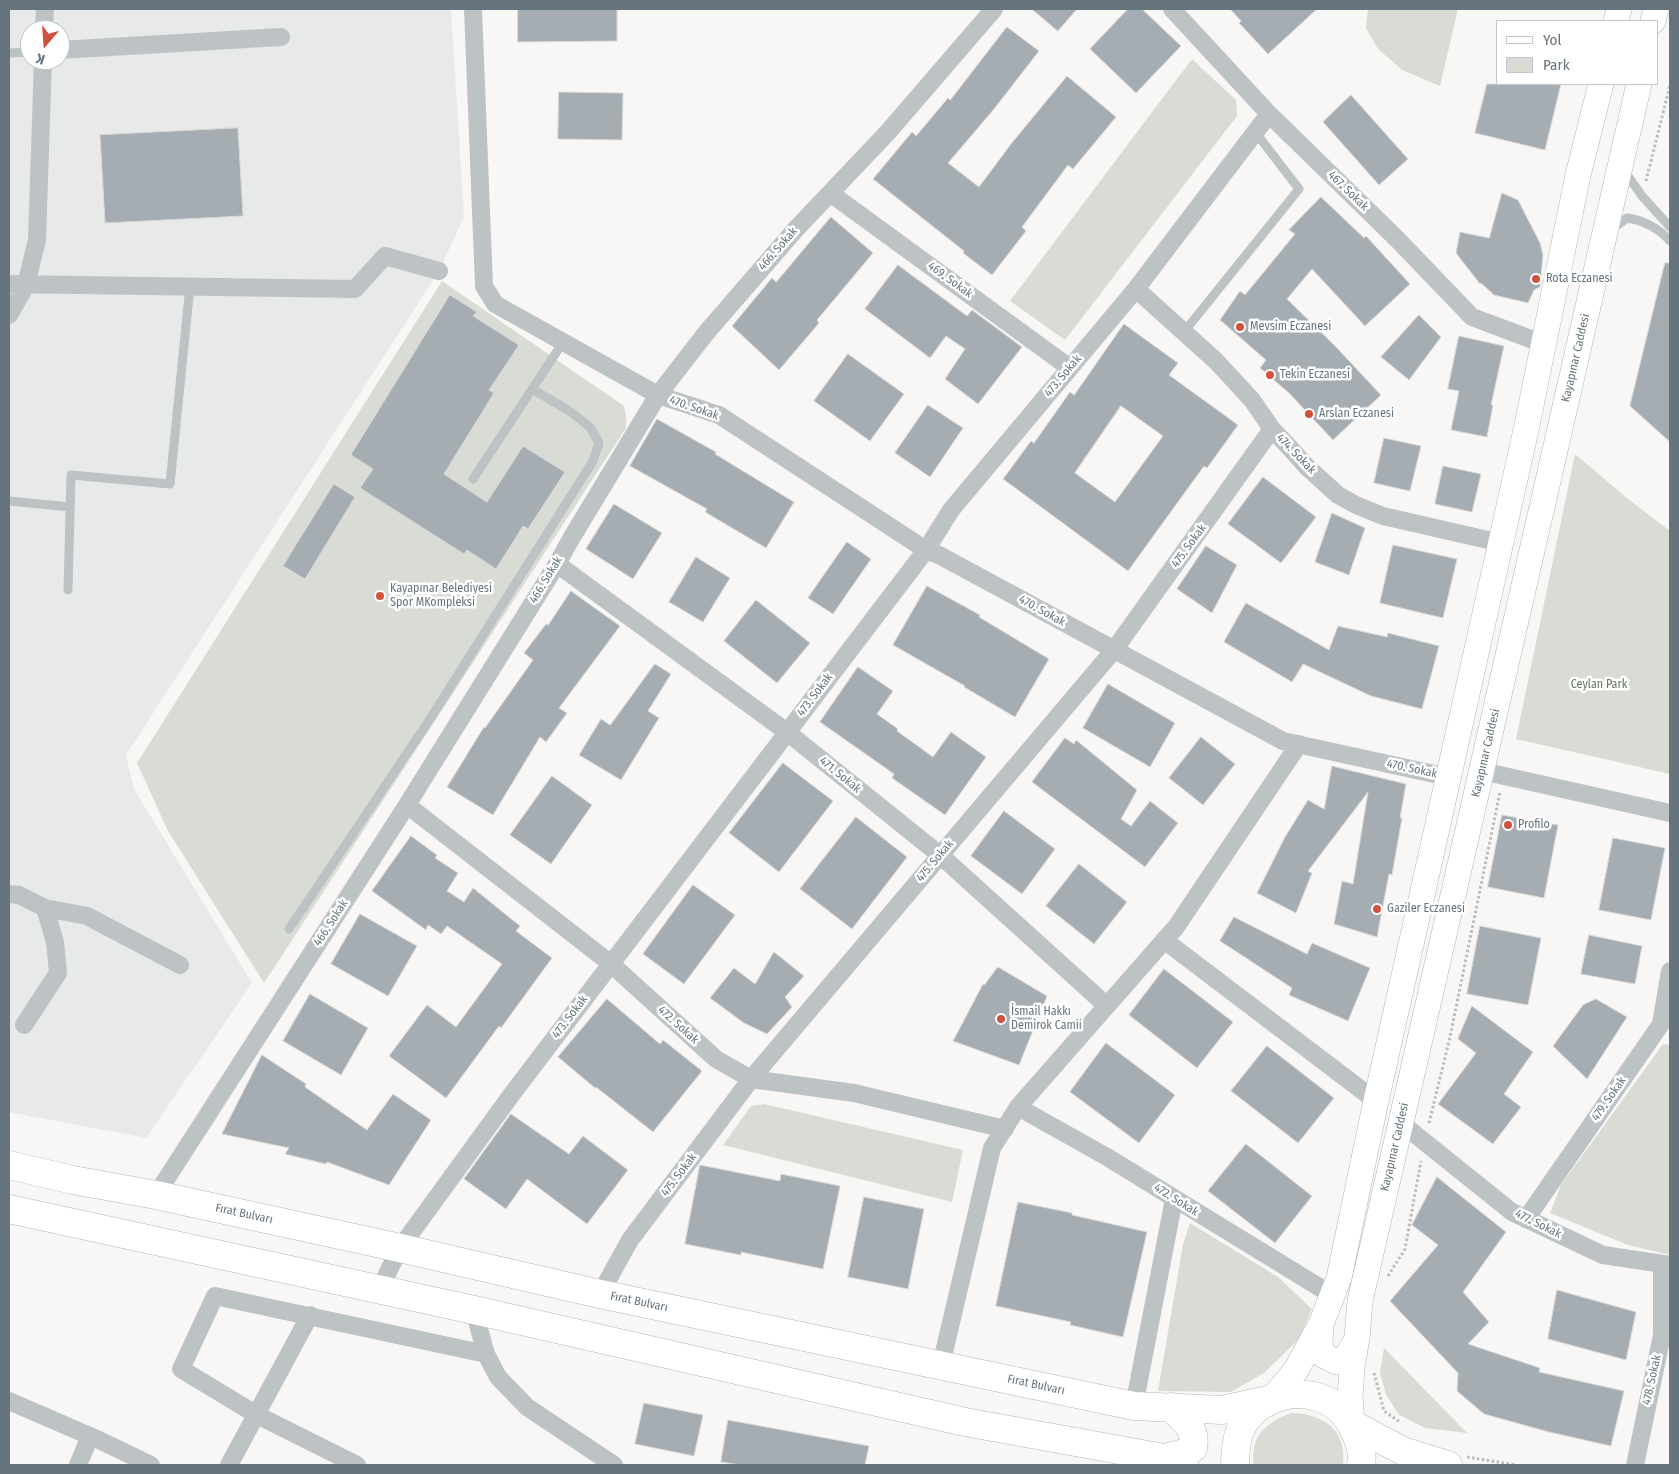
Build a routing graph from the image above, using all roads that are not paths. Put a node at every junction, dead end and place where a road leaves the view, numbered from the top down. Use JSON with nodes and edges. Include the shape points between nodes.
{"nodes":[{"id":1,"x":473,"y":9,"type":"edge"},
{"id":2,"x":994,"y":9,"type":"edge"},
{"id":3,"x":1172,"y":9,"type":"edge"},
{"id":4,"x":281,"y":37,"type":"dead end"},
{"id":5,"x":70,"y":49,"type":"edge"},
{"id":6,"x":43,"y":70,"type":"edge"},
{"id":7,"x":1601,"y":85,"type":"edge"},
{"id":8,"x":1639,"y":85,"type":"edge"},
{"id":9,"x":1270,"y":114,"type":"junction"},
{"id":10,"x":1256,"y":133,"type":"junction"},
{"id":11,"x":1620,"y":165,"type":"junction"},
{"id":12,"x":830,"y":193,"type":"junction"},
{"id":13,"x":1670,"y":227,"type":"edge"},
{"id":14,"x":1604,"y":239,"type":"junction"},
{"id":15,"x":1670,"y":241,"type":"edge"},
{"id":16,"x":439,"y":272,"type":"dead end"},
{"id":17,"x":17,"y":284,"type":"edge"},
{"id":18,"x":190,"y":286,"type":"junction"},
{"id":19,"x":1136,"y":289,"type":"junction"},
{"id":20,"x":9,"y":315,"type":"edge"},
{"id":21,"x":1184,"y":332,"type":"junction"},
{"id":22,"x":563,"y":342,"type":"junction"},
{"id":23,"x":1544,"y":344,"type":"junction"},
{"id":24,"x":1070,"y":368,"type":"junction"},
{"id":25,"x":532,"y":390,"type":"junction"},
{"id":26,"x":658,"y":395,"type":"junction"},
{"id":27,"x":1272,"y":429,"type":"junction"},
{"id":28,"x":473,"y":479,"type":"dead end"},
{"id":29,"x":9,"y":501,"type":"edge"},
{"id":30,"x":70,"y":508,"type":"junction"},
{"id":31,"x":1501,"y":543,"type":"junction"},
{"id":32,"x":926,"y":550,"type":"junction"},
{"id":33,"x":557,"y":564,"type":"junction"},
{"id":34,"x":68,"y":590,"type":"dead end"},
{"id":35,"x":1114,"y":650,"type":"junction"},
{"id":36,"x":787,"y":732,"type":"junction"},
{"id":37,"x":1299,"y":744,"type":"junction"},
{"id":38,"x":1493,"y":774,"type":"junction"},
{"id":39,"x":1448,"y":777,"type":"junction"},
{"id":40,"x":407,"y":805,"type":"junction"},
{"id":41,"x":1670,"y":813,"type":"edge"},
{"id":42,"x":940,"y":855,"type":"junction"},
{"id":43,"x":9,"y":894,"type":"edge"},
{"id":44,"x":45,"y":908,"type":"junction"},
{"id":45,"x":289,"y":930,"type":"dead end"},
{"id":46,"x":1164,"y":940,"type":"junction"},
{"id":47,"x":610,"y":963,"type":"junction"},
{"id":48,"x":180,"y":965,"type":"dead end"},
{"id":49,"x":1670,"y":971,"type":"edge"},
{"id":50,"x":1107,"y":1006,"type":"junction"},
{"id":51,"x":24,"y":1024,"type":"dead end"},
{"id":52,"x":1666,"y":1026,"type":"edge"},
{"id":53,"x":752,"y":1079,"type":"junction"},
{"id":54,"x":1376,"y":1101,"type":"junction"},
{"id":55,"x":1018,"y":1107,"type":"junction"},
{"id":56,"x":1401,"y":1123,"type":"junction"},
{"id":57,"x":1005,"y":1129,"type":"junction"},
{"id":58,"x":9,"y":1165,"type":"edge"},
{"id":59,"x":156,"y":1195,"type":"junction"},
{"id":60,"x":1174,"y":1199,"type":"junction"},
{"id":61,"x":9,"y":1209,"type":"edge"},
{"id":62,"x":1526,"y":1219,"type":"junction"},
{"id":63,"x":400,"y":1248,"type":"junction"},
{"id":64,"x":1666,"y":1264,"type":"edge"},
{"id":65,"x":379,"y":1290,"type":"junction"},
{"id":66,"x":600,"y":1294,"type":"junction"},
{"id":67,"x":1332,"y":1295,"type":"junction"},
{"id":68,"x":474,"y":1310,"type":"junction"},
{"id":69,"x":310,"y":1315,"type":"junction"},
{"id":70,"x":1321,"y":1324,"type":"junction"},
{"id":71,"x":1357,"y":1338,"type":"junction"},
{"id":72,"x":486,"y":1354,"type":"junction"},
{"id":73,"x":941,"y":1365,"type":"junction"},
{"id":74,"x":1272,"y":1399,"type":"junction"},
{"id":75,"x":9,"y":1401,"type":"edge"},
{"id":76,"x":1134,"y":1406,"type":"junction"},
{"id":77,"x":1171,"y":1407,"type":"junction"},
{"id":78,"x":257,"y":1416,"type":"junction"},
{"id":79,"x":1352,"y":1424,"type":"junction"},
{"id":80,"x":90,"y":1436,"type":"junction"},
{"id":81,"x":1454,"y":1459,"type":"edge"},
{"id":82,"x":1174,"y":1461,"type":"edge"},
{"id":83,"x":78,"y":1465,"type":"edge"},
{"id":84,"x":151,"y":1465,"type":"edge"},
{"id":85,"x":229,"y":1465,"type":"edge"},
{"id":86,"x":357,"y":1465,"type":"edge"},
{"id":87,"x":614,"y":1465,"type":"edge"},
{"id":88,"x":1235,"y":1465,"type":"edge"},
{"id":89,"x":1360,"y":1465,"type":"edge"},
{"id":90,"x":1635,"y":1465,"type":"edge"}],
"edges":[{"from":1,"to":22,"type":"street","name":"470. Sokak","via":[[484,286],[495,304]]},
{"from":2,"to":12,"type":"street","name":"466. Sokak","via":[[888,132]]},
{"from":3,"to":9,"type":"street","name":"467. Sokak"},
{"from":4,"to":5,"type":"street"},
{"from":6,"to":17,"type":"street","via":[[37,240]]},
{"from":7,"to":23,"type":"main road","via":[[1578,175]]},
{"from":8,"to":11,"type":"main road","name":"Kayapınar Caddesi"},
{"from":9,"to":10,"type":"street","name":"473. Sokak"},
{"from":9,"to":23,"type":"street","name":"467. Sokak","via":[[1472,317]]},
{"from":10,"to":19,"type":"street","name":"473. Sokak"},
{"from":10,"to":21,"type":"lane","via":[[1299,189]]},
{"from":11,"to":13,"type":"lane"},
{"from":11,"to":14,"type":"main road","name":"Kayapınar Caddesi"},
{"from":12,"to":24,"type":"street","name":"469. Sokak"},
{"from":12,"to":26,"type":"street","name":"466. Sokak","via":[[706,333]]},
{"from":14,"to":15,"type":"lane","via":[[1627,218],[1638,219]]},
{"from":14,"to":38,"type":"main road","name":"Kayapınar Caddesi"},
{"from":16,"to":18,"type":"street","via":[[385,256],[355,288]]},
{"from":17,"to":18,"type":"street"},
{"from":17,"to":20,"type":"street"},
{"from":18,"to":30,"type":"lane","via":[[170,484],[71,475]]},
{"from":19,"to":21,"type":"street","name":"474. Sokak"},
{"from":19,"to":24,"type":"street","name":"473. Sokak"},
{"from":21,"to":27,"type":"street","name":"474. Sokak","via":[[1252,400]]},
{"from":22,"to":25,"type":"lane"},
{"from":22,"to":26,"type":"street","name":"470. Sokak"},
{"from":23,"to":31,"type":"main road"},
{"from":24,"to":32,"type":"street","name":"473. Sokak","via":[[951,510]]},
{"from":25,"to":28,"type":"lane"},
{"from":25,"to":45,"type":"lane","via":[[568,410],[590,427],[599,444],[593,461],[430,719]]},
{"from":26,"to":32,"type":"street","name":"470. Sokak","via":[[719,415]]},
{"from":26,"to":33,"type":"street","name":"466. Sokak"},
{"from":27,"to":31,"type":"street","name":"474. Sokak","via":[[1307,467],[1338,495],[1356,505],[1383,516]]},
{"from":27,"to":35,"type":"street","name":"475. Sokak"},
{"from":29,"to":30,"type":"lane"},
{"from":30,"to":34,"type":"lane"},
{"from":31,"to":39,"type":"main road"},
{"from":32,"to":35,"type":"street","name":"470. Sokak"},
{"from":32,"to":36,"type":"street","name":"473. Sokak"},
{"from":33,"to":36,"type":"street","name":"471. Sokak"},
{"from":33,"to":40,"type":"street","name":"466. Sokak"},
{"from":35,"to":37,"type":"street","name":"470. Sokak","via":[[1283,741]]},
{"from":35,"to":42,"type":"street","name":"475. Sokak"},
{"from":36,"to":42,"type":"street","name":"471. Sokak"},
{"from":36,"to":47,"type":"street","name":"473. Sokak"},
{"from":37,"to":39,"type":"street","name":"470. Sokak"},
{"from":37,"to":46,"type":"street","via":[[1176,927]]},
{"from":38,"to":41,"type":"street"},
{"from":38,"to":56,"type":"main road","name":"Kayapınar Caddesi"},
{"from":39,"to":54,"type":"main road"},
{"from":40,"to":47,"type":"street","name":"472. Sokak"},
{"from":40,"to":59,"type":"street","name":"466. Sokak"},
{"from":42,"to":50,"type":"street","name":"471. Sokak"},
{"from":42,"to":53,"type":"street","name":"475. Sokak"},
{"from":43,"to":44,"type":"street","via":[[19,895]]},
{"from":44,"to":48,"type":"street","via":[[87,916]]},
{"from":44,"to":51,"type":"street","via":[[55,942],[58,973]]},
{"from":46,"to":50,"type":"street"},
{"from":46,"to":54,"type":"street"},
{"from":47,"to":53,"type":"street","name":"472. Sokak","via":[[716,1059]]},
{"from":47,"to":63,"type":"street","name":"473. Sokak"},
{"from":49,"to":52,"type":"street","name":"479. Sokak"},
{"from":50,"to":55,"type":"street"},
{"from":52,"to":62,"type":"street","name":"479. Sokak"},
{"from":53,"to":57,"type":"street","name":"472. Sokak","via":[[854,1093]]},
{"from":53,"to":66,"type":"street","name":"475. Sokak","via":[[630,1240]]},
{"from":54,"to":67,"type":"main road","via":[[1339,1278]]},
{"from":55,"to":57,"type":"street"},
{"from":55,"to":60,"type":"street","name":"472. Sokak"},
{"from":56,"to":62,"type":"street","name":"477. Sokak","via":[[1512,1212]]},
{"from":56,"to":71,"type":"main road","name":"Kayapınar Caddesi","via":[[1360,1301]]},
{"from":57,"to":73,"type":"street","via":[[992,1148]]},
{"from":58,"to":59,"type":"main road","name":"Fırat Bulvarı"},
{"from":59,"to":63,"type":"main road","name":"Fırat Bulvarı"},
{"from":60,"to":67,"type":"street","name":"472. Sokak"},
{"from":60,"to":76,"type":"street"},
{"from":61,"to":65,"type":"main road"},
{"from":62,"to":64,"type":"street","name":"477. Sokak","via":[[1603,1255]]},
{"from":63,"to":65,"type":"street","name":"473. Sokak"},
{"from":63,"to":66,"type":"main road","name":"Fırat Bulvarı"},
{"from":64,"to":90,"type":"street","name":"478. Sokak","via":[[1662,1334]]},
{"from":65,"to":68,"type":"main road"},
{"from":66,"to":73,"type":"main road","name":"Fırat Bulvarı"},
{"from":67,"to":70,"type":"main road"},
{"from":68,"to":72,"type":"street"},
{"from":68,"to":82,"type":"main road","via":[[965,1422]]},
{"from":69,"to":72,"type":"street"},
{"from":69,"to":78,"type":"street"},
{"from":69,"to":78,"type":"street","via":[[215,1296],[181,1369]]},
{"from":70,"to":71,"type":"main road","via":[[1323,1355],[1337,1362],[1344,1361]]},
{"from":70,"to":74,"type":"main road","via":[[1296,1370]]},
{"from":71,"to":79,"type":"main road","name":"Kayapınar Caddesi","via":[[1350,1397]]},
{"from":72,"to":87,"type":"street","via":[[498,1377],[527,1406]]},
{"from":73,"to":76,"type":"main road","name":"Fırat Bulvarı"},
{"from":74,"to":77,"type":"main road","name":"Fırat Bulvarı","via":[[1222,1410]]},
{"from":74,"to":79,"type":"main road","name":"Fırat Bulvarı","via":[[1308,1394],[1326,1400]]},
{"from":74,"to":88,"type":"main road","via":[[1255,1410],[1242,1426],[1235,1446]]},
{"from":75,"to":80,"type":"street"},
{"from":76,"to":77,"type":"main road","name":"Fırat Bulvarı"},
{"from":77,"to":82,"type":"main road","via":[[1191,1428],[1195,1438],[1193,1448]]},
{"from":78,"to":85,"type":"street"},
{"from":78,"to":86,"type":"street"},
{"from":79,"to":81,"type":"main road","via":[[1403,1451]]},
{"from":79,"to":89,"type":"main road","via":[[1360,1442]]},
{"from":80,"to":83,"type":"street"},
{"from":80,"to":84,"type":"street"}]}
